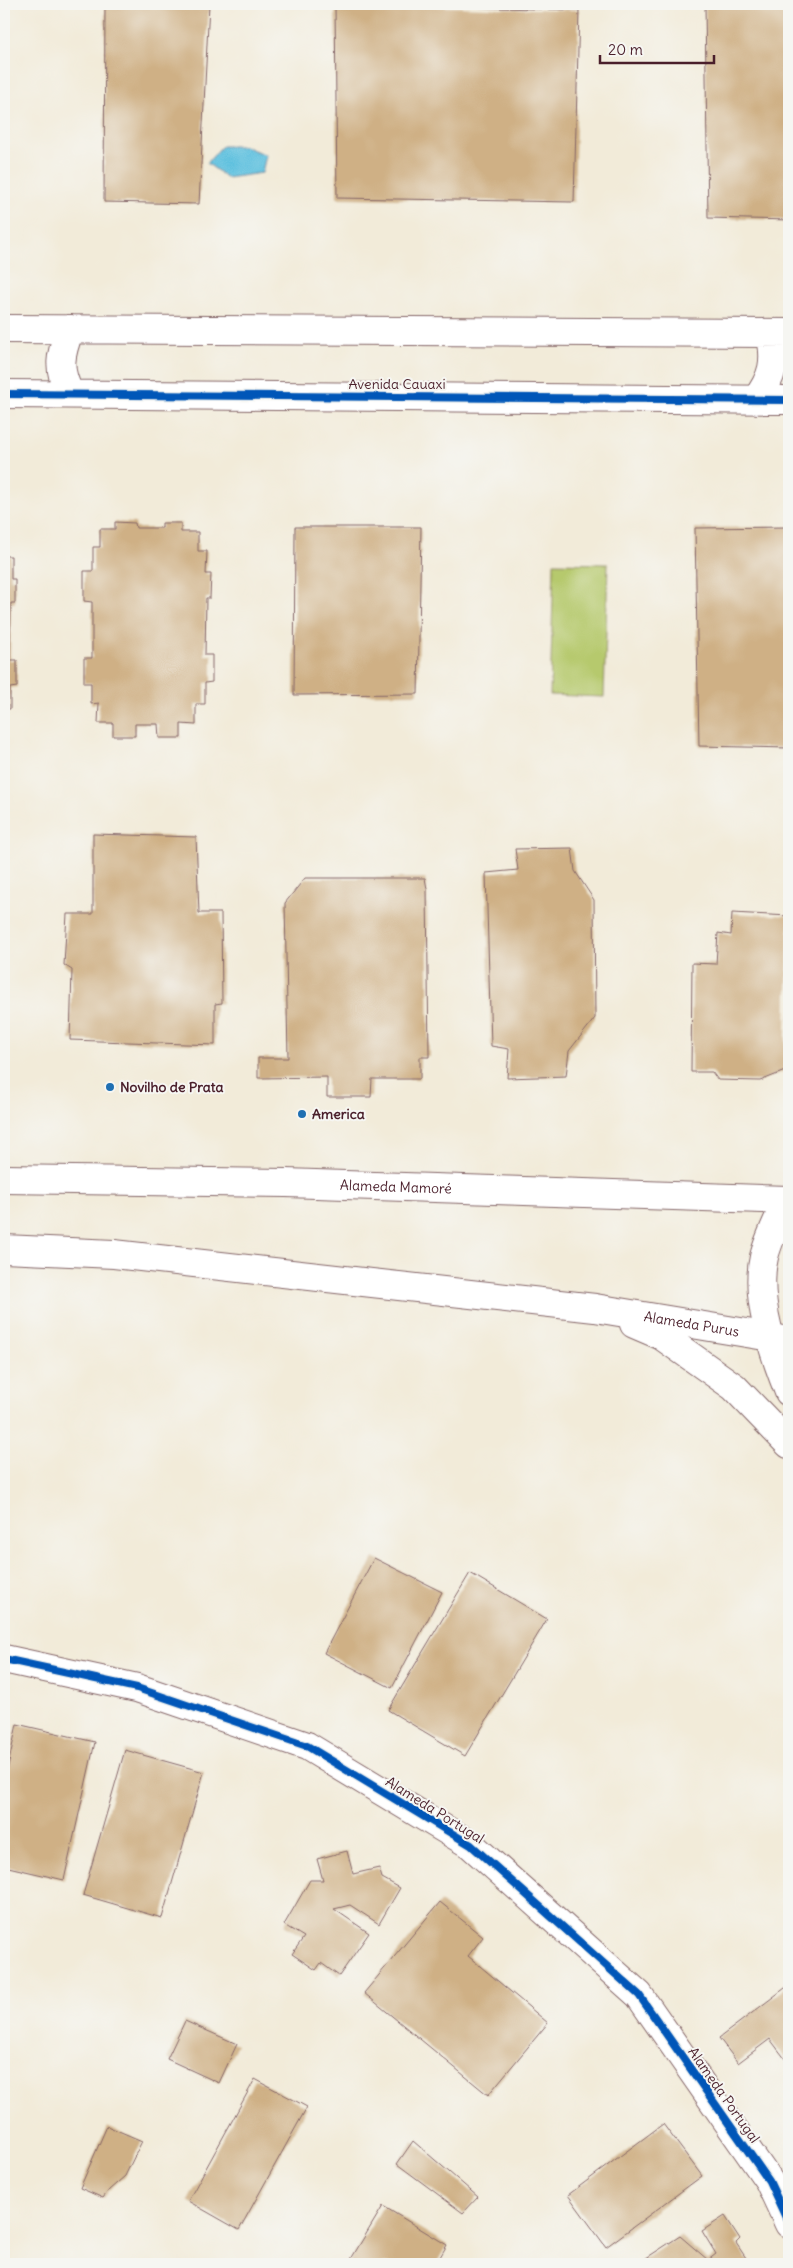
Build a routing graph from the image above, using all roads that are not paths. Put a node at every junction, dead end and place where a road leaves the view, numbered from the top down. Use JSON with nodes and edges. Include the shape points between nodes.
{"nodes":[{"id":1,"x":4,"y":329,"type":"edge"},
{"id":2,"x":35,"y":329,"type":"junction"},
{"id":3,"x":70,"y":329,"type":"junction"},
{"id":4,"x":780,"y":333,"type":"edge"},
{"id":5,"x":4,"y":394,"type":"edge"},
{"id":6,"x":35,"y":394,"type":"junction"},
{"id":7,"x":70,"y":394,"type":"junction"},
{"id":8,"x":756,"y":400,"type":"junction"},
{"id":9,"x":789,"y":400,"type":"edge"},
{"id":10,"x":4,"y":1179,"type":"edge"},
{"id":11,"x":788,"y":1200,"type":"edge"},
{"id":12,"x":4,"y":1249,"type":"edge"},
{"id":13,"x":596,"y":1308,"type":"junction"},
{"id":14,"x":780,"y":1340,"type":"edge"},
{"id":15,"x":789,"y":1392,"type":"edge"},
{"id":16,"x":789,"y":1444,"type":"edge"},
{"id":17,"x":4,"y":1659,"type":"edge"},
{"id":18,"x":789,"y":2224,"type":"edge"}],
"edges":[{"from":1,"to":2,"type":"street"},
{"from":2,"to":3,"type":"street"},
{"from":2,"to":6,"type":"street","via":[[44,370]]},
{"from":3,"to":4,"type":"street"},
{"from":3,"to":7,"type":"street","via":[[60,366]]},
{"from":4,"to":8,"type":"street","via":[[766,386]]},
{"from":5,"to":6,"type":"street","name":"Avenida Cauaxi"},
{"from":6,"to":7,"type":"street","name":"Avenida Cauaxi"},
{"from":7,"to":8,"type":"street","name":"Avenida Cauaxi"},
{"from":8,"to":9,"type":"street","name":"Avenida Cauaxi"},
{"from":10,"to":11,"type":"street","name":"Alameda Mamoré","via":[[286,1183]]},
{"from":11,"to":14,"type":"street","via":[[764,1258],[761,1290]]},
{"from":12,"to":13,"type":"street","via":[[114,1254]]},
{"from":13,"to":14,"type":"street","name":"Alameda Purus"},
{"from":13,"to":16,"type":"street","via":[[662,1336],[734,1387]]},
{"from":14,"to":15,"type":"street"},
{"from":17,"to":18,"type":"street","name":"Alameda Portugal","via":[[137,1688],[307,1746],[471,1845],[639,1995],[769,2181]]}]}
